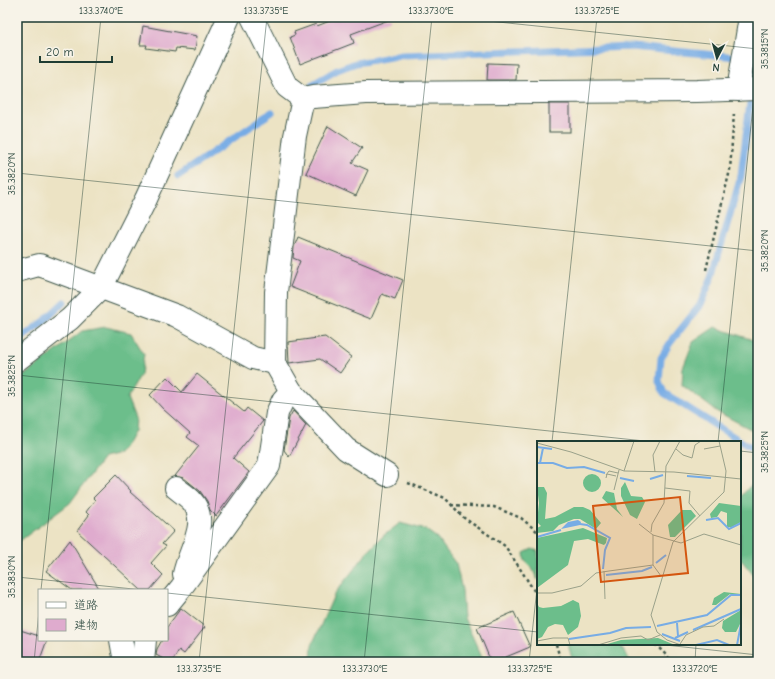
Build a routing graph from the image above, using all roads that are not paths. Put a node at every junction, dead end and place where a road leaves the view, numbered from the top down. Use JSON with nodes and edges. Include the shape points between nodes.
{"nodes":[{"id":1,"x":228,"y":17,"type":"edge"},
{"id":2,"x":252,"y":17,"type":"edge"},
{"id":3,"x":750,"y":17,"type":"edge"},
{"id":4,"x":748,"y":89,"type":"edge"},
{"id":5,"x":303,"y":99,"type":"junction"},
{"id":6,"x":17,"y":272,"type":"edge"},
{"id":7,"x":101,"y":288,"type":"junction"},
{"id":8,"x":17,"y":360,"type":"edge"},
{"id":9,"x":276,"y":364,"type":"junction"},
{"id":10,"x":291,"y":391,"type":"junction"},
{"id":11,"x":387,"y":475,"type":"road end"},
{"id":12,"x":176,"y":488,"type":"dead end"},
{"id":13,"x":181,"y":588,"type":"junction"},
{"id":14,"x":168,"y":605,"type":"edge"},
{"id":15,"x":121,"y":641,"type":"edge"},
{"id":16,"x":145,"y":641,"type":"edge"},
{"id":17,"x":125,"y":662,"type":"edge"},
{"id":18,"x":143,"y":662,"type":"edge"}],
"edges":[{"from":1,"to":7,"type":"street","via":[[146,199]]},
{"from":2,"to":5,"type":"street","via":[[287,87]]},
{"from":3,"to":4,"type":"street"},
{"from":4,"to":5,"type":"street","via":[[366,93]]},
{"from":5,"to":9,"type":"street","via":[[295,136],[276,292]]},
{"from":6,"to":7,"type":"street","via":[[39,265]]},
{"from":7,"to":8,"type":"street","via":[[70,319]]},
{"from":7,"to":9,"type":"street","via":[[177,316],[253,358]]},
{"from":9,"to":10,"type":"street"},
{"from":10,"to":11,"type":"street","via":[[346,449]]},
{"from":10,"to":13,"type":"street","via":[[277,413],[269,466]]},
{"from":12,"to":13,"type":"street","via":[[191,500],[200,516],[199,530],[186,565]]},
{"from":13,"to":14,"type":"street"},
{"from":15,"to":17,"type":"street"},
{"from":16,"to":18,"type":"street"}]}
